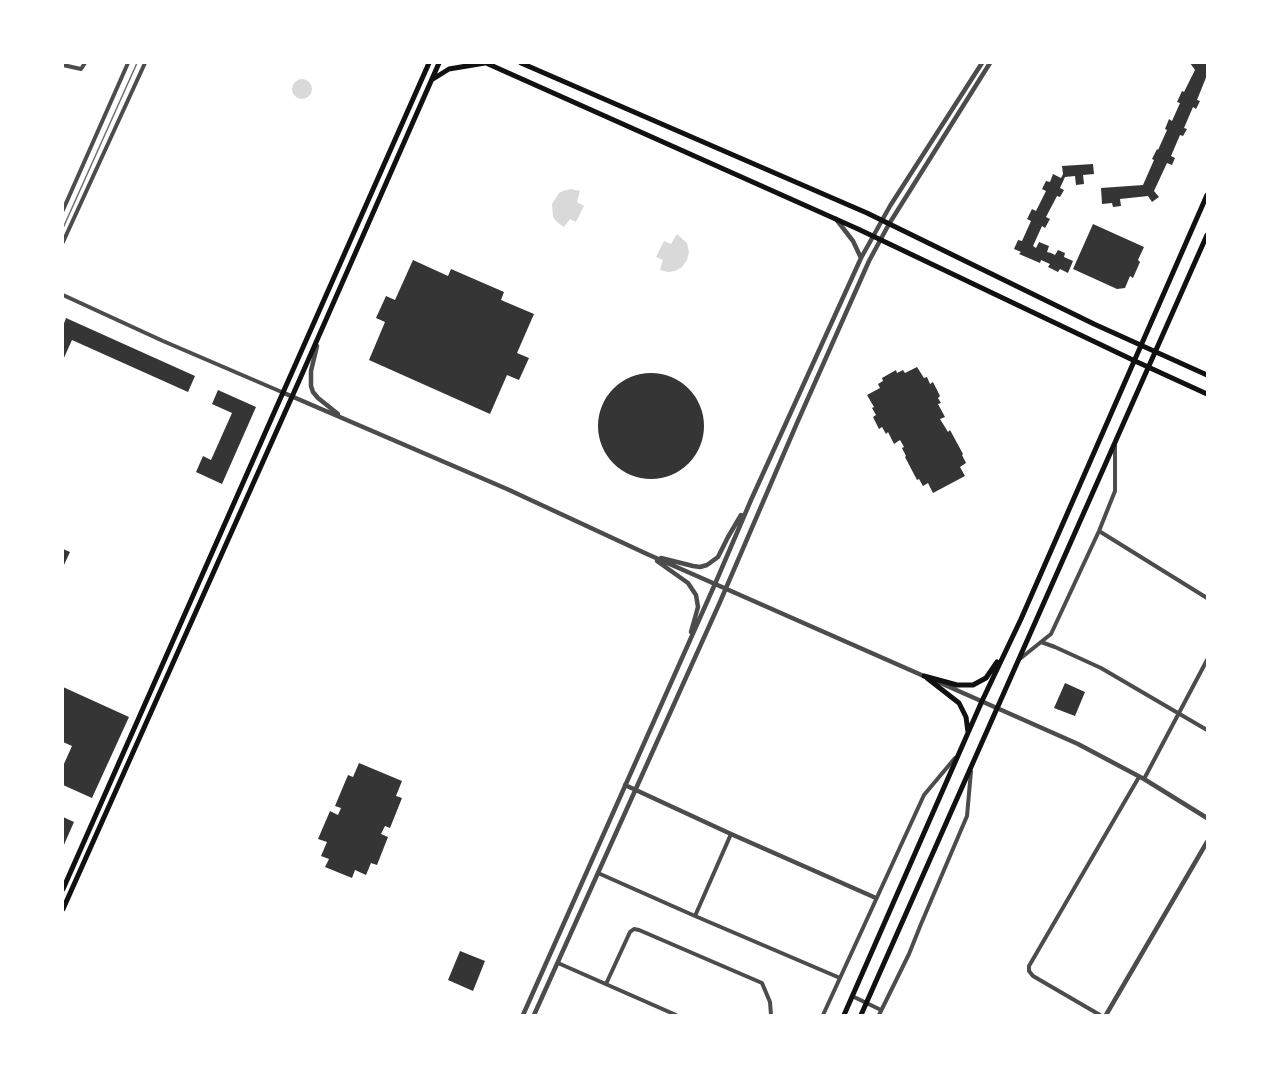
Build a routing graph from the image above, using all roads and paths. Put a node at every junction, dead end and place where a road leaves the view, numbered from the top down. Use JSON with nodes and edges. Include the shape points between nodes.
{"nodes":[{"id":1,"x":85,"y":63,"type":"edge"},
{"id":2,"x":128,"y":63,"type":"edge"},
{"id":3,"x":145,"y":63,"type":"edge"},
{"id":4,"x":429,"y":63,"type":"edge"},
{"id":5,"x":440,"y":63,"type":"edge"},
{"id":6,"x":485,"y":63,"type":"edge"},
{"id":7,"x":521,"y":63,"type":"edge"},
{"id":8,"x":982,"y":63,"type":"edge"},
{"id":9,"x":990,"y":63,"type":"edge"},
{"id":10,"x":63,"y":65,"type":"edge"},
{"id":11,"x":432,"y":80,"type":"junction"},
{"id":12,"x":1207,"y":195,"type":"edge"},
{"id":13,"x":63,"y":210,"type":"edge"},
{"id":14,"x":836,"y":219,"type":"junction"},
{"id":15,"x":882,"y":220,"type":"junction"},
{"id":16,"x":889,"y":224,"type":"junction"},
{"id":17,"x":1207,"y":234,"type":"edge"},
{"id":18,"x":873,"y":236,"type":"junction"},
{"id":19,"x":880,"y":240,"type":"junction"},
{"id":20,"x":63,"y":242,"type":"edge"},
{"id":21,"x":861,"y":258,"type":"junction"},
{"id":22,"x":63,"y":295,"type":"edge"},
{"id":23,"x":319,"y":337,"type":"junction"},
{"id":24,"x":1142,"y":346,"type":"junction"},
{"id":25,"x":1155,"y":352,"type":"junction"},
{"id":26,"x":1135,"y":361,"type":"junction"},
{"id":27,"x":1148,"y":368,"type":"junction"},
{"id":28,"x":1207,"y":375,"type":"edge"},
{"id":29,"x":284,"y":393,"type":"junction"},
{"id":30,"x":1207,"y":394,"type":"edge"},
{"id":31,"x":292,"y":396,"type":"junction"},
{"id":32,"x":348,"y":421,"type":"junction"},
{"id":33,"x":1115,"y":442,"type":"junction"},
{"id":34,"x":751,"y":500,"type":"junction"},
{"id":35,"x":1099,"y":531,"type":"junction"},
{"id":36,"x":647,"y":554,"type":"junction"},
{"id":37,"x":715,"y":584,"type":"junction"},
{"id":38,"x":726,"y":589,"type":"junction"},
{"id":39,"x":1207,"y":598,"type":"edge"},
{"id":40,"x":1011,"y":640,"type":"junction"},
{"id":41,"x":1040,"y":642,"type":"junction"},
{"id":42,"x":1018,"y":660,"type":"junction"},
{"id":43,"x":1207,"y":660,"type":"edge"},
{"id":44,"x":680,"y":663,"type":"junction"},
{"id":45,"x":924,"y":676,"type":"junction"},
{"id":46,"x":982,"y":701,"type":"junction"},
{"id":47,"x":997,"y":708,"type":"junction"},
{"id":48,"x":1179,"y":714,"type":"junction"},
{"id":49,"x":1207,"y":729,"type":"edge"},
{"id":50,"x":968,"y":732,"type":"junction"},
{"id":51,"x":958,"y":755,"type":"junction"},
{"id":52,"x":972,"y":764,"type":"junction"},
{"id":53,"x":1141,"y":778,"type":"junction"},
{"id":54,"x":625,"y":785,"type":"junction"},
{"id":55,"x":636,"y":790,"type":"junction"},
{"id":56,"x":1207,"y":818,"type":"edge"},
{"id":57,"x":731,"y":834,"type":"junction"},
{"id":58,"x":1207,"y":842,"type":"edge"},
{"id":59,"x":598,"y":873,"type":"junction"},
{"id":60,"x":63,"y":889,"type":"edge"},
{"id":61,"x":876,"y":898,"type":"junction"},
{"id":62,"x":63,"y":909,"type":"edge"},
{"id":63,"x":695,"y":916,"type":"junction"},
{"id":64,"x":558,"y":963,"type":"junction"},
{"id":65,"x":840,"y":978,"type":"junction"},
{"id":66,"x":606,"y":984,"type":"junction"},
{"id":67,"x":852,"y":996,"type":"junction"},
{"id":68,"x":866,"y":1003,"type":"junction"},
{"id":69,"x":880,"y":1013,"type":"edge"},
{"id":70,"x":523,"y":1015,"type":"edge"},
{"id":71,"x":534,"y":1015,"type":"edge"},
{"id":72,"x":676,"y":1015,"type":"edge"},
{"id":73,"x":771,"y":1015,"type":"edge"},
{"id":74,"x":823,"y":1015,"type":"edge"},
{"id":75,"x":844,"y":1015,"type":"edge"},
{"id":76,"x":861,"y":1015,"type":"edge"},
{"id":77,"x":1100,"y":1015,"type":"edge"},
{"id":78,"x":1106,"y":1015,"type":"edge"}],
"edges":[{"from":1,"to":10,"type":"street","via":[[81,69]]},
{"from":2,"to":13,"type":"street"},
{"from":3,"to":20,"type":"street"},
{"from":4,"to":29,"type":"main road"},
{"from":5,"to":11,"type":"main road"},
{"from":6,"to":11,"type":"main road","via":[[449,69]]},
{"from":6,"to":14,"type":"main road"},
{"from":7,"to":15,"type":"main road"},
{"from":8,"to":15,"type":"street"},
{"from":9,"to":16,"type":"street"},
{"from":11,"to":23,"type":"main road"},
{"from":12,"to":24,"type":"main road"},
{"from":14,"to":18,"type":"main road"},
{"from":14,"to":21,"type":"street"},
{"from":15,"to":16,"type":"main road"},
{"from":15,"to":18,"type":"street"},
{"from":16,"to":19,"type":"street"},
{"from":16,"to":24,"type":"main road"},
{"from":17,"to":25,"type":"main road"},
{"from":18,"to":19,"type":"main road"},
{"from":18,"to":21,"type":"street"},
{"from":19,"to":26,"type":"main road"},
{"from":19,"to":38,"type":"street"},
{"from":21,"to":34,"type":"street"},
{"from":22,"to":29,"type":"street"},
{"from":23,"to":31,"type":"main road"},
{"from":23,"to":32,"type":"street","via":[[310,386],[318,398]]},
{"from":24,"to":25,"type":"main road"},
{"from":24,"to":26,"type":"main road"},
{"from":25,"to":27,"type":"main road"},
{"from":25,"to":28,"type":"main road"},
{"from":26,"to":27,"type":"main road"},
{"from":26,"to":40,"type":"main road"},
{"from":27,"to":30,"type":"main road"},
{"from":27,"to":33,"type":"main road"},
{"from":29,"to":31,"type":"street"},
{"from":29,"to":60,"type":"main road"},
{"from":31,"to":32,"type":"street"},
{"from":31,"to":62,"type":"main road"},
{"from":32,"to":36,"type":"street"},
{"from":33,"to":35,"type":"street","via":[[1115,492]]},
{"from":33,"to":42,"type":"main road"},
{"from":34,"to":36,"type":"street","via":[[718,557],[707,565],[693,566]]},
{"from":34,"to":37,"type":"street"},
{"from":35,"to":39,"type":"street"},
{"from":35,"to":41,"type":"street","via":[[1052,634]]},
{"from":36,"to":37,"type":"street"},
{"from":36,"to":44,"type":"street","via":[[687,583],[697,600],[696,616]]},
{"from":37,"to":38,"type":"street"},
{"from":37,"to":44,"type":"street"},
{"from":38,"to":45,"type":"street"},
{"from":38,"to":55,"type":"street"},
{"from":40,"to":45,"type":"main road","via":[[980,683],[957,685]]},
{"from":40,"to":46,"type":"main road"},
{"from":41,"to":42,"type":"street"},
{"from":41,"to":48,"type":"street","via":[[1101,668]]},
{"from":42,"to":47,"type":"main road"},
{"from":43,"to":48,"type":"street"},
{"from":44,"to":54,"type":"street"},
{"from":45,"to":46,"type":"street"},
{"from":45,"to":50,"type":"main road","via":[[959,703]]},
{"from":46,"to":47,"type":"street"},
{"from":46,"to":50,"type":"main road"},
{"from":47,"to":52,"type":"main road"},
{"from":47,"to":53,"type":"street","via":[[1078,744]]},
{"from":48,"to":49,"type":"street"},
{"from":48,"to":53,"type":"street"},
{"from":50,"to":51,"type":"main road"},
{"from":51,"to":61,"type":"street","via":[[924,795]]},
{"from":51,"to":67,"type":"main road"},
{"from":52,"to":68,"type":"main road"},
{"from":52,"to":69,"type":"street","via":[[967,816]]},
{"from":53,"to":56,"type":"street"},
{"from":53,"to":77,"type":"street","via":[[1029,966],[1033,976]]},
{"from":54,"to":55,"type":"street"},
{"from":54,"to":70,"type":"street"},
{"from":55,"to":57,"type":"street"},
{"from":55,"to":59,"type":"street"},
{"from":57,"to":61,"type":"street"},
{"from":57,"to":63,"type":"street"},
{"from":58,"to":78,"type":"street"},
{"from":59,"to":63,"type":"street"},
{"from":59,"to":64,"type":"street"},
{"from":61,"to":65,"type":"street"},
{"from":63,"to":65,"type":"street"},
{"from":64,"to":66,"type":"street"},
{"from":64,"to":71,"type":"street"},
{"from":65,"to":74,"type":"street"},
{"from":66,"to":72,"type":"street"},
{"from":66,"to":73,"type":"street","via":[[634,929],[762,983]]},
{"from":67,"to":68,"type":"street"},
{"from":67,"to":75,"type":"main road"},
{"from":68,"to":69,"type":"street"},
{"from":68,"to":76,"type":"main road"}]}
